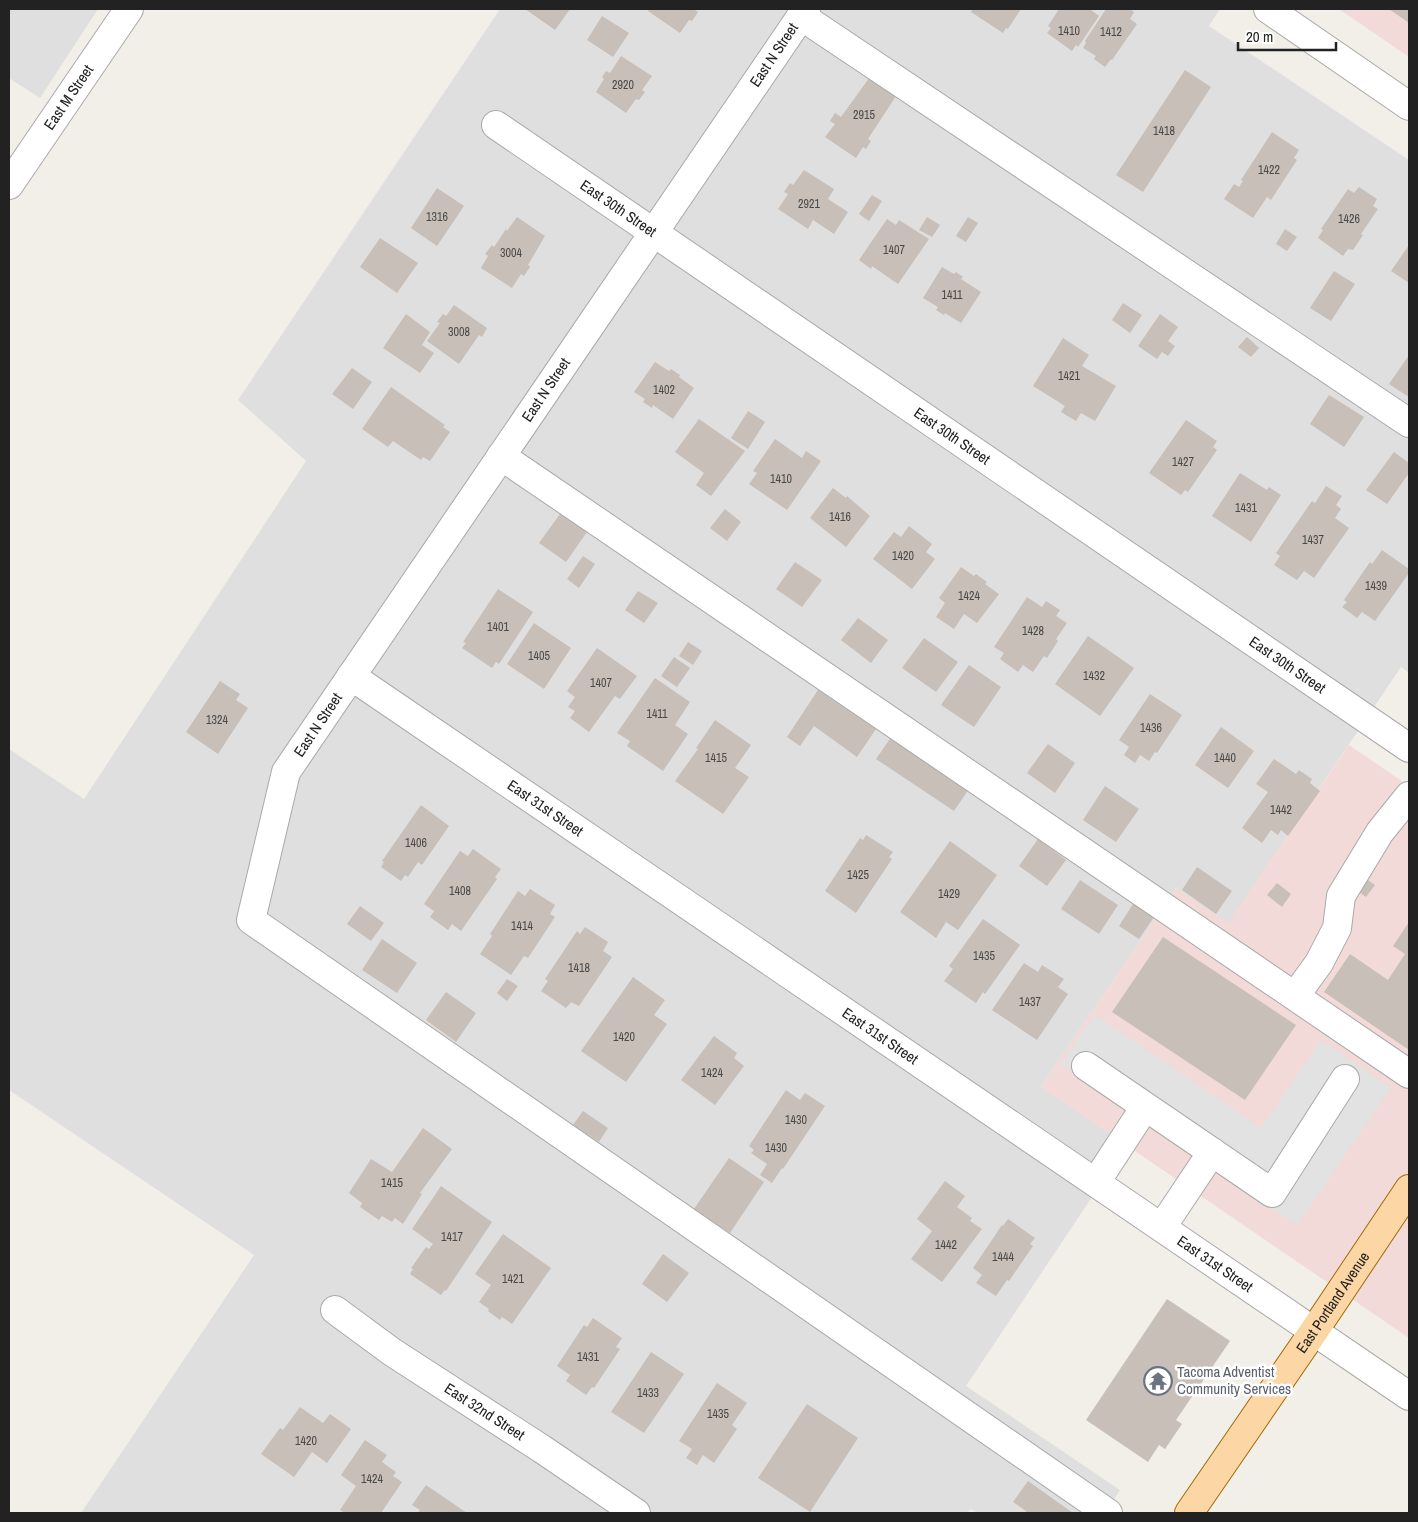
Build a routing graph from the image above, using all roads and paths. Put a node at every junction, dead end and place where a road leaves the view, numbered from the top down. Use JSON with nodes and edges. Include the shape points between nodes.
{"nodes":[{"id":1,"x":130,"y":9,"type":"edge"},
{"id":2,"x":1268,"y":9,"type":"edge"},
{"id":3,"x":803,"y":12,"type":"edge"},
{"id":4,"x":1409,"y":106,"type":"edge"},
{"id":5,"x":496,"y":125,"type":"dead end"},
{"id":6,"x":9,"y":185,"type":"edge"},
{"id":7,"x":654,"y":232,"type":"junction"},
{"id":8,"x":1409,"y":423,"type":"edge"},
{"id":9,"x":502,"y":456,"type":"junction"},
{"id":10,"x":352,"y":676,"type":"junction"},
{"id":11,"x":1409,"y":748,"type":"edge"},
{"id":12,"x":1409,"y":796,"type":"edge"},
{"id":13,"x":1295,"y":996,"type":"junction"},
{"id":14,"x":1086,"y":1066,"type":"dead end"},
{"id":15,"x":1409,"y":1074,"type":"edge"},
{"id":16,"x":1345,"y":1079,"type":"dead end"},
{"id":17,"x":1145,"y":1107,"type":"junction"},
{"id":18,"x":1212,"y":1152,"type":"junction"},
{"id":19,"x":1096,"y":1182,"type":"junction"},
{"id":20,"x":1409,"y":1190,"type":"edge"},
{"id":21,"x":1162,"y":1227,"type":"junction"},
{"id":22,"x":335,"y":1310,"type":"dead end"},
{"id":23,"x":1314,"y":1331,"type":"junction"},
{"id":24,"x":1409,"y":1396,"type":"edge"},
{"id":25,"x":636,"y":1513,"type":"edge"},
{"id":26,"x":1108,"y":1513,"type":"edge"},
{"id":27,"x":1189,"y":1513,"type":"edge"}],
"edges":[{"from":1,"to":6,"type":"street","name":"East M Street"},
{"from":2,"to":4,"type":"street"},
{"from":3,"to":7,"type":"street","name":"East N Street"},
{"from":3,"to":8,"type":"street"},
{"from":5,"to":7,"type":"street","name":"East 30th Street"},
{"from":7,"to":9,"type":"street","name":"East N Street"},
{"from":7,"to":11,"type":"street","name":"East 30th Street"},
{"from":9,"to":10,"type":"street","name":"East N Street"},
{"from":9,"to":13,"type":"street"},
{"from":10,"to":19,"type":"street","name":"East 31st Street"},
{"from":10,"to":26,"type":"street","name":"East N Street","via":[[286,772],[251,920]]},
{"from":12,"to":13,"type":"street","via":[[1380,832],[1340,896],[1338,928],[1319,963]]},
{"from":13,"to":15,"type":"street"},
{"from":14,"to":17,"type":"street"},
{"from":16,"to":18,"type":"street","via":[[1272,1192]]},
{"from":17,"to":18,"type":"street"},
{"from":17,"to":19,"type":"street"},
{"from":18,"to":21,"type":"street"},
{"from":19,"to":21,"type":"street","name":"East 31st Street"},
{"from":20,"to":23,"type":"main road","name":"East Portland Avenue"},
{"from":21,"to":23,"type":"street","name":"East 31st Street"},
{"from":22,"to":25,"type":"street","name":"East 32nd Street","via":[[392,1352]]},
{"from":23,"to":24,"type":"street","name":"East 31st Street"},
{"from":23,"to":27,"type":"main road","name":"East Portland Avenue"}]}
